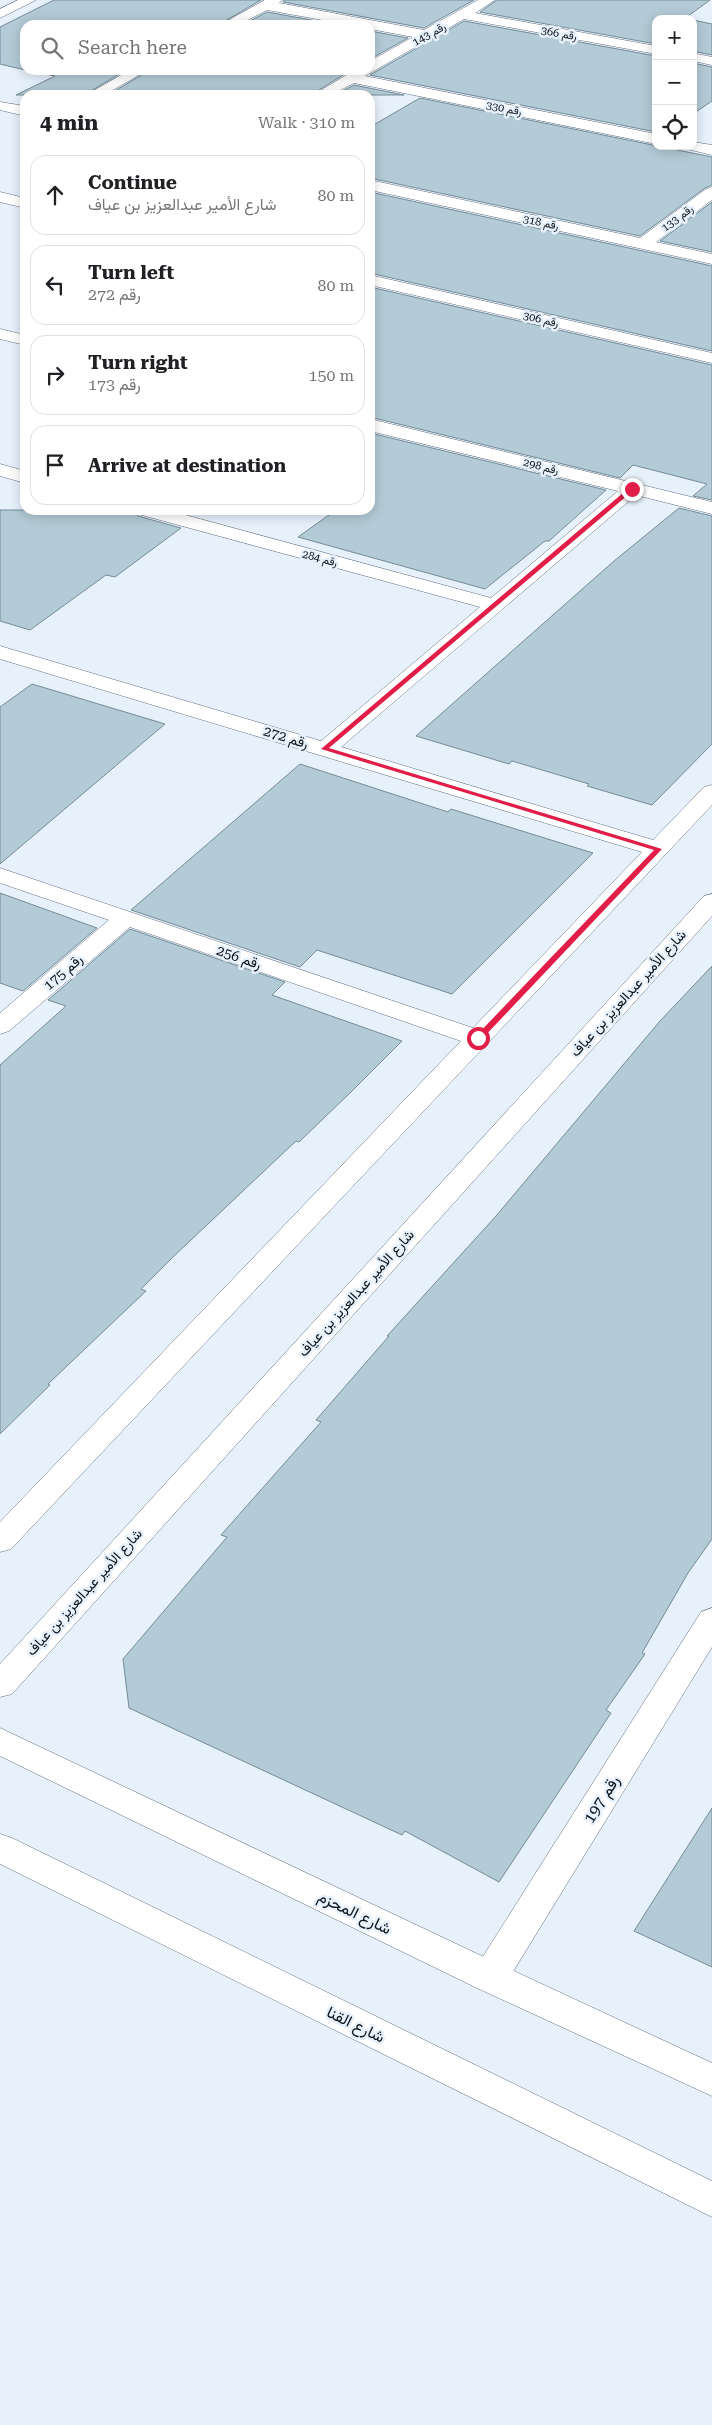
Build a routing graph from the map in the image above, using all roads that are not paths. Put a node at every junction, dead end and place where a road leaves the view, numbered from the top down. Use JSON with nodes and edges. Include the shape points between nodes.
{"nodes":[{"id":1,"x":29,"y":0,"type":"edge"},
{"id":2,"x":488,"y":0,"type":"edge"},
{"id":3,"x":270,"y":3,"type":"edge"},
{"id":4,"x":0,"y":14,"type":"edge"},
{"id":5,"x":463,"y":15,"type":"junction"},
{"id":6,"x":237,"y":20,"type":"edge"},
{"id":7,"x":353,"y":20,"type":"edge"},
{"id":8,"x":375,"y":24,"type":"edge"},
{"id":9,"x":427,"y":35,"type":"junction"},
{"id":10,"x":652,"y":49,"type":"edge"},
{"id":11,"x":697,"y":58,"type":"edge"},
{"id":12,"x":712,"y":60,"type":"edge"},
{"id":13,"x":375,"y":65,"type":"edge"},
{"id":14,"x":131,"y":75,"type":"edge"},
{"id":15,"x":357,"y":75,"type":"edge"},
{"id":16,"x":364,"y":75,"type":"edge"},
{"id":17,"x":103,"y":90,"type":"edge"},
{"id":18,"x":329,"y":90,"type":"edge"},
{"id":19,"x":0,"y":106,"type":"edge"},
{"id":20,"x":20,"y":111,"type":"edge"},
{"id":21,"x":652,"y":138,"type":"edge"},
{"id":22,"x":697,"y":147,"type":"edge"},
{"id":23,"x":712,"y":150,"type":"edge"},
{"id":24,"x":375,"y":186,"type":"edge"},
{"id":25,"x":711,"y":194,"type":"edge"},
{"id":26,"x":0,"y":197,"type":"edge"},
{"id":27,"x":20,"y":201,"type":"edge"},
{"id":28,"x":643,"y":244,"type":"junction"},
{"id":29,"x":712,"y":259,"type":"edge"},
{"id":30,"x":375,"y":281,"type":"edge"},
{"id":31,"x":0,"y":334,"type":"edge"},
{"id":32,"x":20,"y":339,"type":"edge"},
{"id":33,"x":712,"y":358,"type":"edge"},
{"id":34,"x":375,"y":426,"type":"edge"},
{"id":35,"x":0,"y":470,"type":"edge"},
{"id":36,"x":20,"y":476,"type":"edge"},
{"id":37,"x":632,"y":489,"type":"junction"},
{"id":38,"x":712,"y":508,"type":"edge"},
{"id":39,"x":163,"y":515,"type":"edge"},
{"id":40,"x":494,"y":605,"type":"junction"},
{"id":41,"x":0,"y":652,"type":"edge"},
{"id":42,"x":324,"y":749,"type":"junction"},
{"id":43,"x":712,"y":792,"type":"edge"},
{"id":44,"x":658,"y":849,"type":"junction"},
{"id":45,"x":0,"y":875,"type":"edge"},
{"id":46,"x":712,"y":901,"type":"edge"},
{"id":47,"x":126,"y":918,"type":"junction"},
{"id":48,"x":0,"y":1026,"type":"edge"},
{"id":49,"x":478,"y":1038,"type":"junction"},
{"id":50,"x":0,"y":1541,"type":"edge"},
{"id":51,"x":712,"y":1620,"type":"edge"},
{"id":52,"x":0,"y":1684,"type":"edge"},
{"id":53,"x":0,"y":1741,"type":"edge"},
{"id":54,"x":0,"y":1848,"type":"edge"},
{"id":55,"x":490,"y":1977,"type":"junction"},
{"id":56,"x":712,"y":2080,"type":"edge"},
{"id":57,"x":712,"y":2200,"type":"edge"}],
"edges":[{"from":1,"to":4,"type":"street"},
{"from":2,"to":5,"type":"street","name":"رقم 143"},
{"from":3,"to":6,"type":"street"},
{"from":3,"to":7,"type":"street"},
{"from":5,"to":9,"type":"street","name":"رقم 143"},
{"from":5,"to":10,"type":"street","name":"رقم 366"},
{"from":8,"to":9,"type":"street"},
{"from":9,"to":13,"type":"street","name":"رقم 143"},
{"from":11,"to":12,"type":"street"},
{"from":14,"to":17,"type":"street"},
{"from":15,"to":18,"type":"street"},
{"from":16,"to":21,"type":"street","name":"رقم 330"},
{"from":19,"to":20,"type":"street"},
{"from":22,"to":23,"type":"street"},
{"from":24,"to":28,"type":"street","name":"رقم 318"},
{"from":25,"to":28,"type":"street","name":"رقم 133"},
{"from":26,"to":27,"type":"street"},
{"from":28,"to":29,"type":"street","name":"رقم 318"},
{"from":30,"to":33,"type":"street","name":"رقم 306"},
{"from":31,"to":32,"type":"street"},
{"from":34,"to":37,"type":"street","name":"رقم 298"},
{"from":35,"to":36,"type":"street"},
{"from":37,"to":38,"type":"street","name":"رقم 298"},
{"from":37,"to":40,"type":"street"},
{"from":39,"to":40,"type":"street","name":"رقم 284"},
{"from":40,"to":42,"type":"street"},
{"from":41,"to":42,"type":"street","name":"رقم 272"},
{"from":42,"to":44,"type":"street","name":"رقم 272"},
{"from":43,"to":44,"type":"street"},
{"from":44,"to":49,"type":"street"},
{"from":45,"to":47,"type":"street","name":"رقم 256"},
{"from":46,"to":52,"type":"street","name":"شارع الأمير عبدالعزيز بن عياف"},
{"from":47,"to":48,"type":"street","name":"رقم 175"},
{"from":47,"to":49,"type":"street","name":"رقم 256"},
{"from":49,"to":50,"type":"street"},
{"from":51,"to":55,"type":"street","name":"رقم 197"},
{"from":53,"to":55,"type":"street","name":"شارع المحزم"},
{"from":54,"to":57,"type":"street","name":"شارع القنا"},
{"from":55,"to":56,"type":"street","name":"شارع المحزم"}]}
